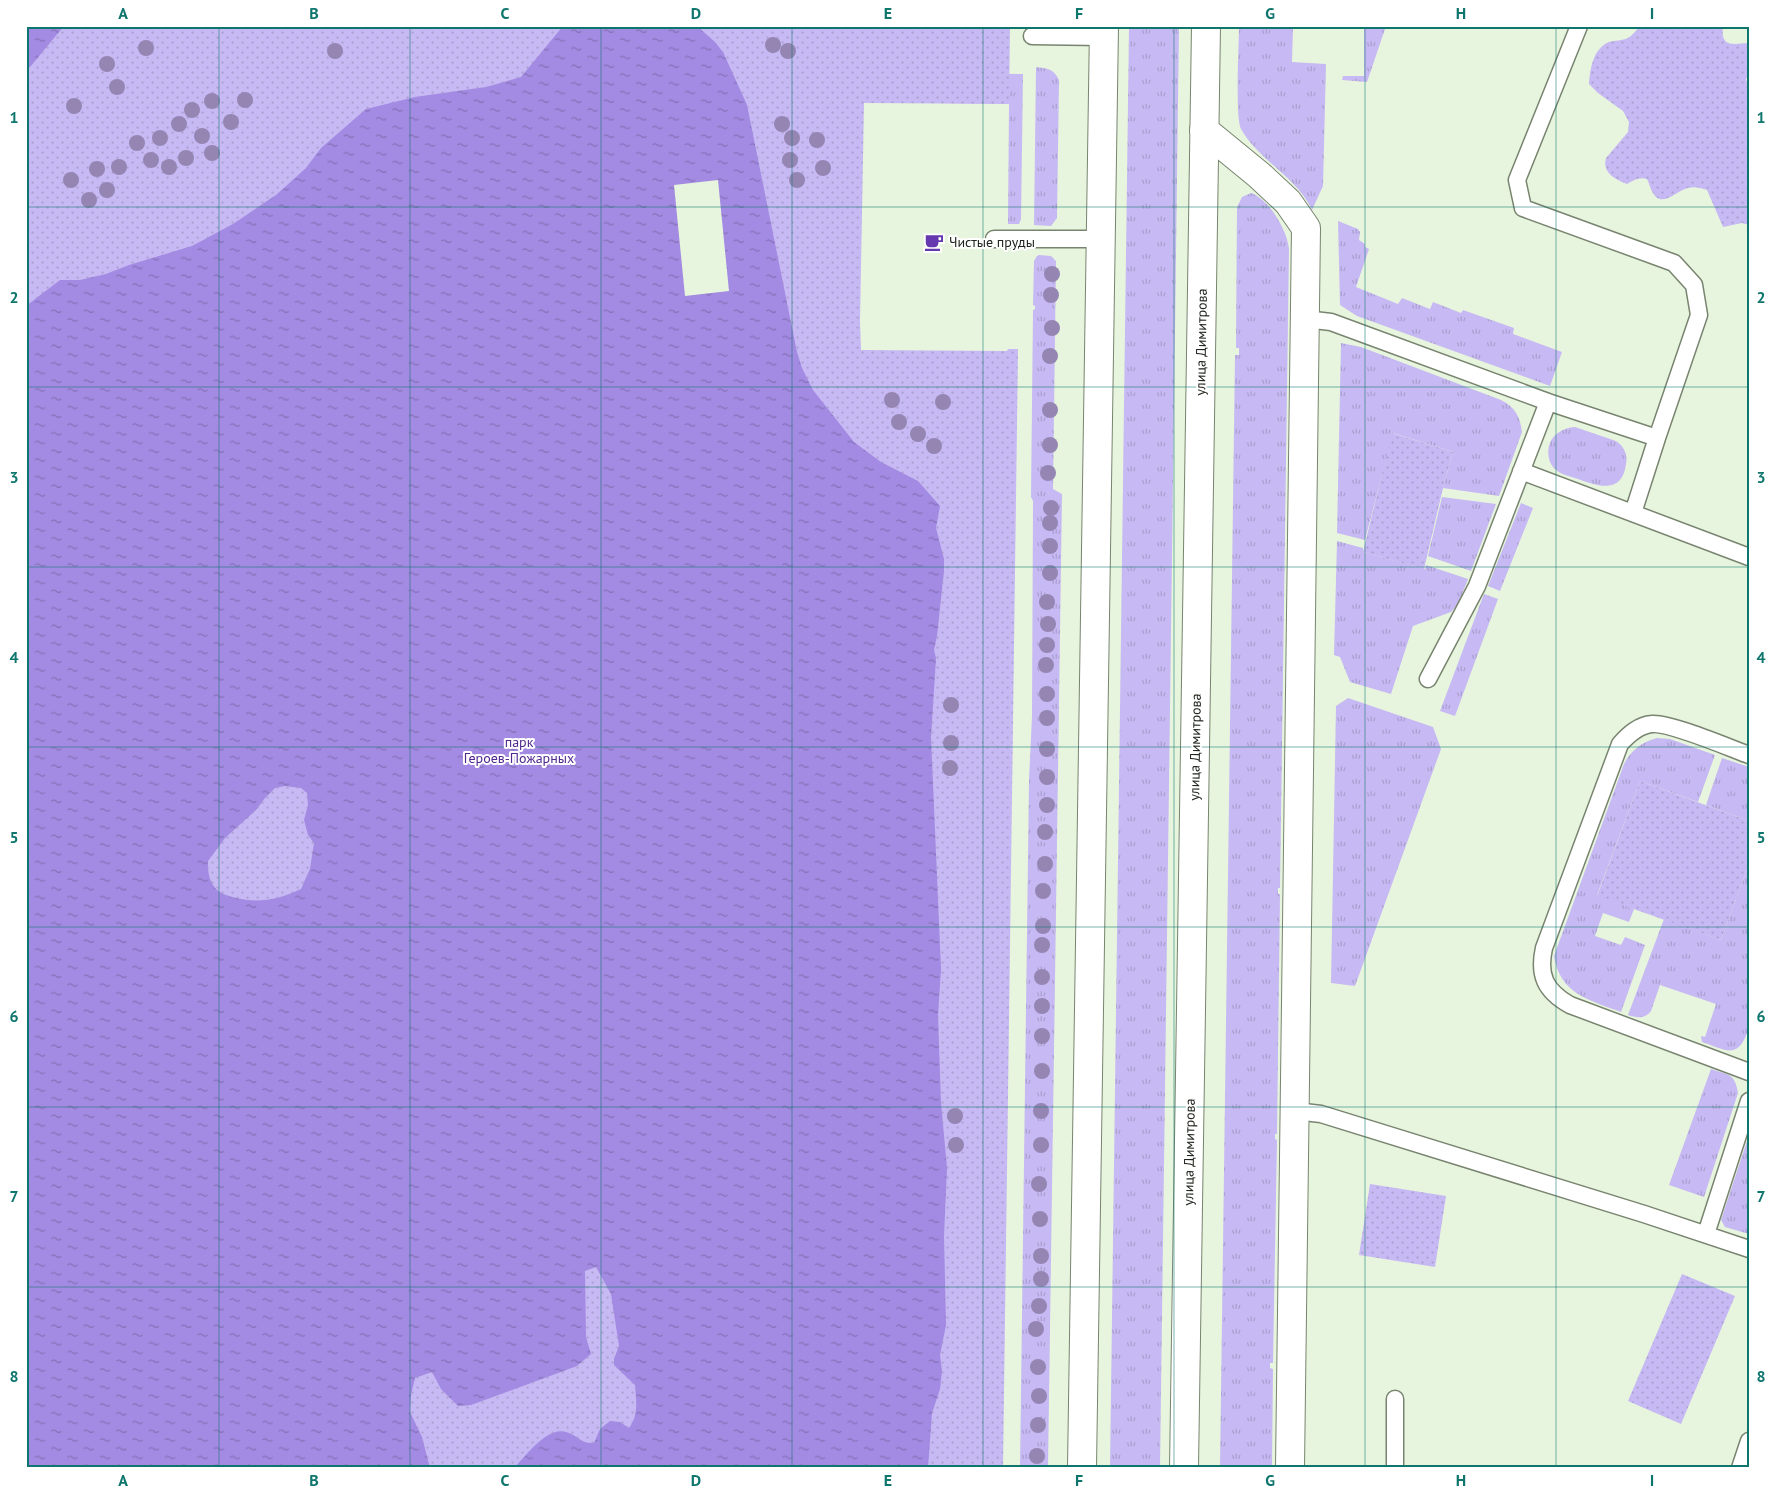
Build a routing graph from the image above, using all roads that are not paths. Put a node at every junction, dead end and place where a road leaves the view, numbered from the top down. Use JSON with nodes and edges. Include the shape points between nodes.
{"nodes":[{"id":1,"x":1206,"y":26,"type":"edge"},
{"id":2,"x":1579,"y":26,"type":"edge"},
{"id":3,"x":1104,"y":32,"type":"edge"},
{"id":4,"x":1032,"y":36,"type":"dead end"},
{"id":5,"x":1204,"y":130,"type":"junction"},
{"id":6,"x":994,"y":239,"type":"dead end"},
{"id":7,"x":1100,"y":239,"type":"junction"},
{"id":8,"x":1304,"y":318,"type":"junction"},
{"id":9,"x":1548,"y":402,"type":"junction"},
{"id":10,"x":1657,"y":438,"type":"junction"},
{"id":11,"x":1521,"y":471,"type":"junction"},
{"id":12,"x":1633,"y":513,"type":"junction"},
{"id":13,"x":1749,"y":557,"type":"edge"},
{"id":14,"x":1428,"y":679,"type":"dead end"},
{"id":15,"x":1749,"y":755,"type":"edge"},
{"id":16,"x":1749,"y":1072,"type":"edge"},
{"id":17,"x":1749,"y":1101,"type":"edge"},
{"id":18,"x":1294,"y":1111,"type":"junction"},
{"id":19,"x":1706,"y":1234,"type":"junction"},
{"id":20,"x":1749,"y":1249,"type":"edge"},
{"id":21,"x":1396,"y":1399,"type":"dead end"},
{"id":22,"x":1749,"y":1442,"type":"edge"},
{"id":23,"x":1082,"y":1468,"type":"edge"},
{"id":24,"x":1184,"y":1468,"type":"edge"},
{"id":25,"x":1290,"y":1468,"type":"edge"},
{"id":26,"x":1395,"y":1468,"type":"edge"},
{"id":27,"x":1740,"y":1468,"type":"edge"}],
"edges":[{"from":1,"to":5,"type":"street","name":"улица Димитрова"},
{"from":2,"to":10,"type":"lane","via":[[1517,180],[1523,208],[1674,263],[1694,285],[1699,315]]},
{"from":3,"to":4,"type":"lane"},
{"from":3,"to":7,"type":"street"},
{"from":5,"to":8,"type":"street","via":[[1259,174],[1288,202],[1306,228]]},
{"from":5,"to":24,"type":"street","name":"улица Димитрова"},
{"from":6,"to":7,"type":"lane"},
{"from":7,"to":23,"type":"street"},
{"from":8,"to":9,"type":"lane","via":[[1331,322]]},
{"from":8,"to":18,"type":"street"},
{"from":9,"to":10,"type":"lane"},
{"from":9,"to":11,"type":"lane"},
{"from":10,"to":12,"type":"lane"},
{"from":11,"to":12,"type":"lane"},
{"from":11,"to":14,"type":"lane","via":[[1477,586]]},
{"from":12,"to":13,"type":"lane"},
{"from":15,"to":16,"type":"lane","via":[[1662,724],[1643,726],[1626,736],[1620,744],[1542,959],[1545,982],[1551,992],[1570,1005]]},
{"from":17,"to":19,"type":"lane"},
{"from":18,"to":19,"type":"lane","via":[[1321,1114]]},
{"from":18,"to":25,"type":"street"},
{"from":19,"to":20,"type":"lane"},
{"from":21,"to":26,"type":"lane"},
{"from":22,"to":27,"type":"lane"}]}
